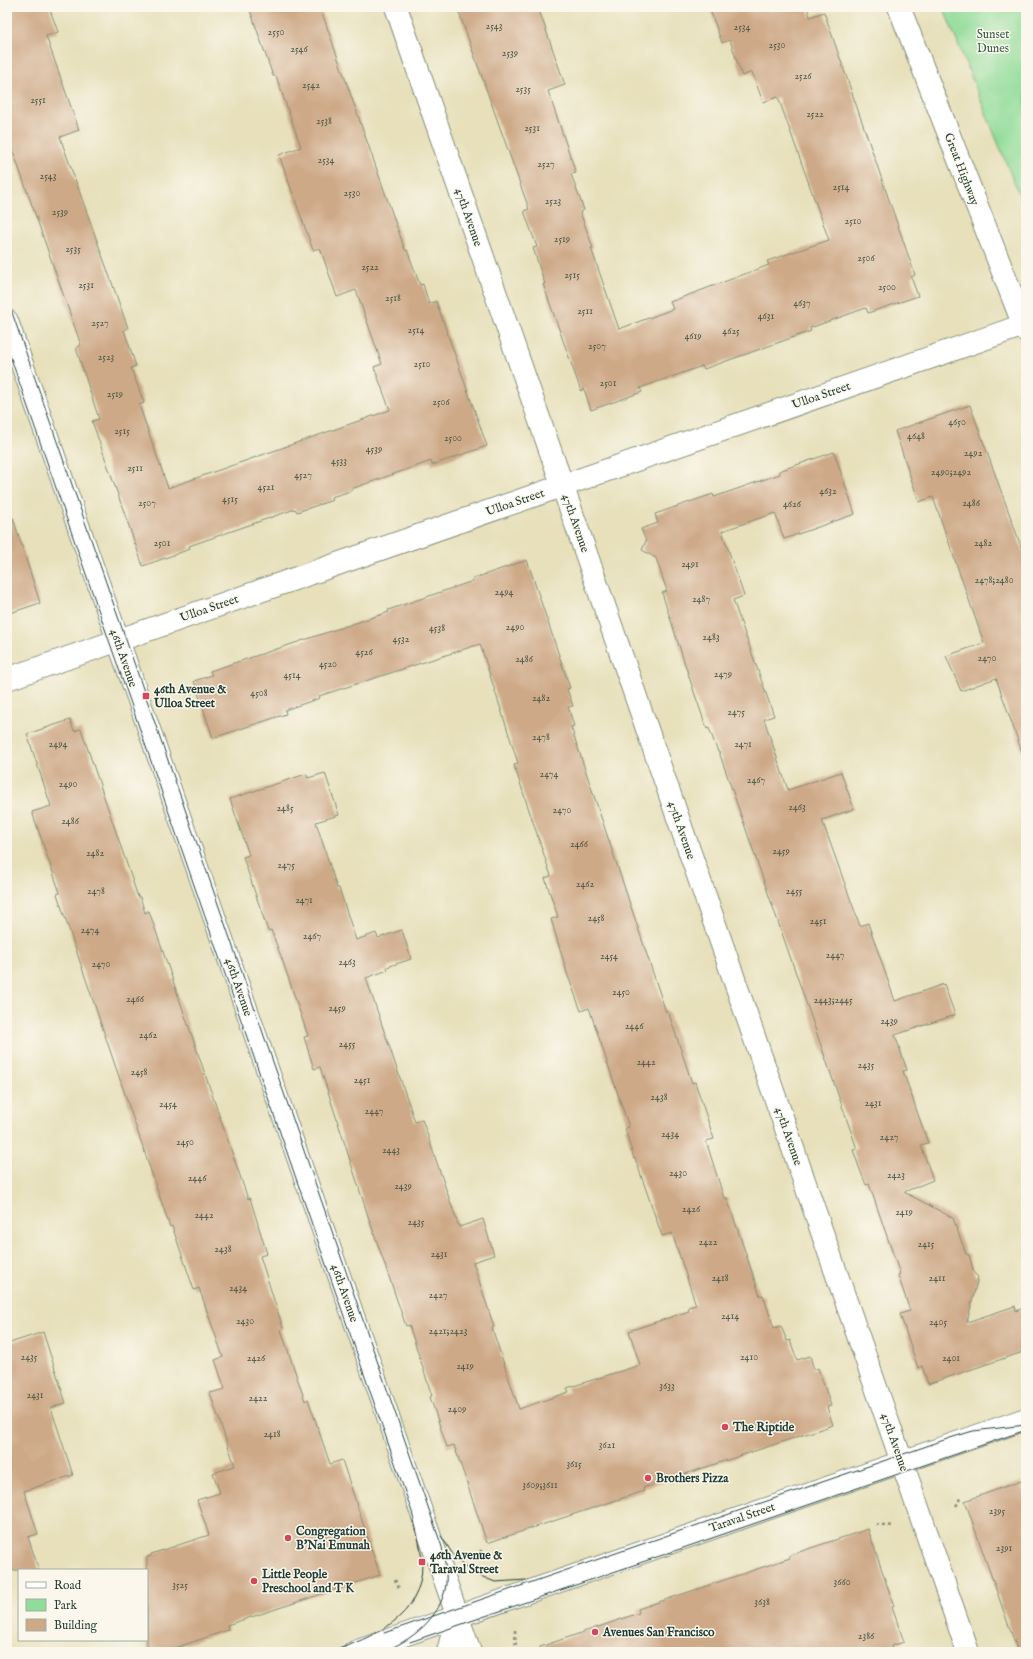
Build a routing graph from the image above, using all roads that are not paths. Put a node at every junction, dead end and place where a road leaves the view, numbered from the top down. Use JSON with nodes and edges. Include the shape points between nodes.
{"nodes":[{"id":1,"x":396,"y":7,"type":"edge"},
{"id":2,"x":899,"y":7,"type":"edge"},
{"id":3,"x":7,"y":321,"type":"edge"},
{"id":4,"x":1025,"y":328,"type":"edge"},
{"id":5,"x":563,"y":485,"type":"junction"},
{"id":6,"x":118,"y":640,"type":"junction"},
{"id":7,"x":7,"y":679,"type":"edge"},
{"id":8,"x":1026,"y":1419,"type":"edge"},
{"id":9,"x":902,"y":1462,"type":"junction"},
{"id":10,"x":457,"y":1616,"type":"junction"},
{"id":11,"x":355,"y":1652,"type":"edge"},
{"id":12,"x":448,"y":1652,"type":"edge"},
{"id":13,"x":470,"y":1652,"type":"edge"},
{"id":14,"x":968,"y":1652,"type":"edge"}],
"edges":[{"from":1,"to":5,"type":"street","name":"47th Avenue"},
{"from":2,"to":4,"type":"street","name":"Great Highway"},
{"from":3,"to":6,"type":"street","name":"46th Avenue"},
{"from":4,"to":5,"type":"street","name":"Ulloa Street"},
{"from":5,"to":6,"type":"street","name":"Ulloa Street"},
{"from":5,"to":9,"type":"street","name":"47th Avenue"},
{"from":6,"to":7,"type":"street","name":"Ulloa Street"},
{"from":6,"to":10,"type":"street","name":"46th Avenue"},
{"from":8,"to":9,"type":"street","name":"Taraval Street"},
{"from":9,"to":10,"type":"street","name":"Taraval Street"},
{"from":9,"to":14,"type":"street","name":"47th Avenue"},
{"from":10,"to":11,"type":"street","name":"Taraval Street"},
{"from":10,"to":12,"type":"street"},
{"from":10,"to":13,"type":"street","name":"46th Avenue"}]}
